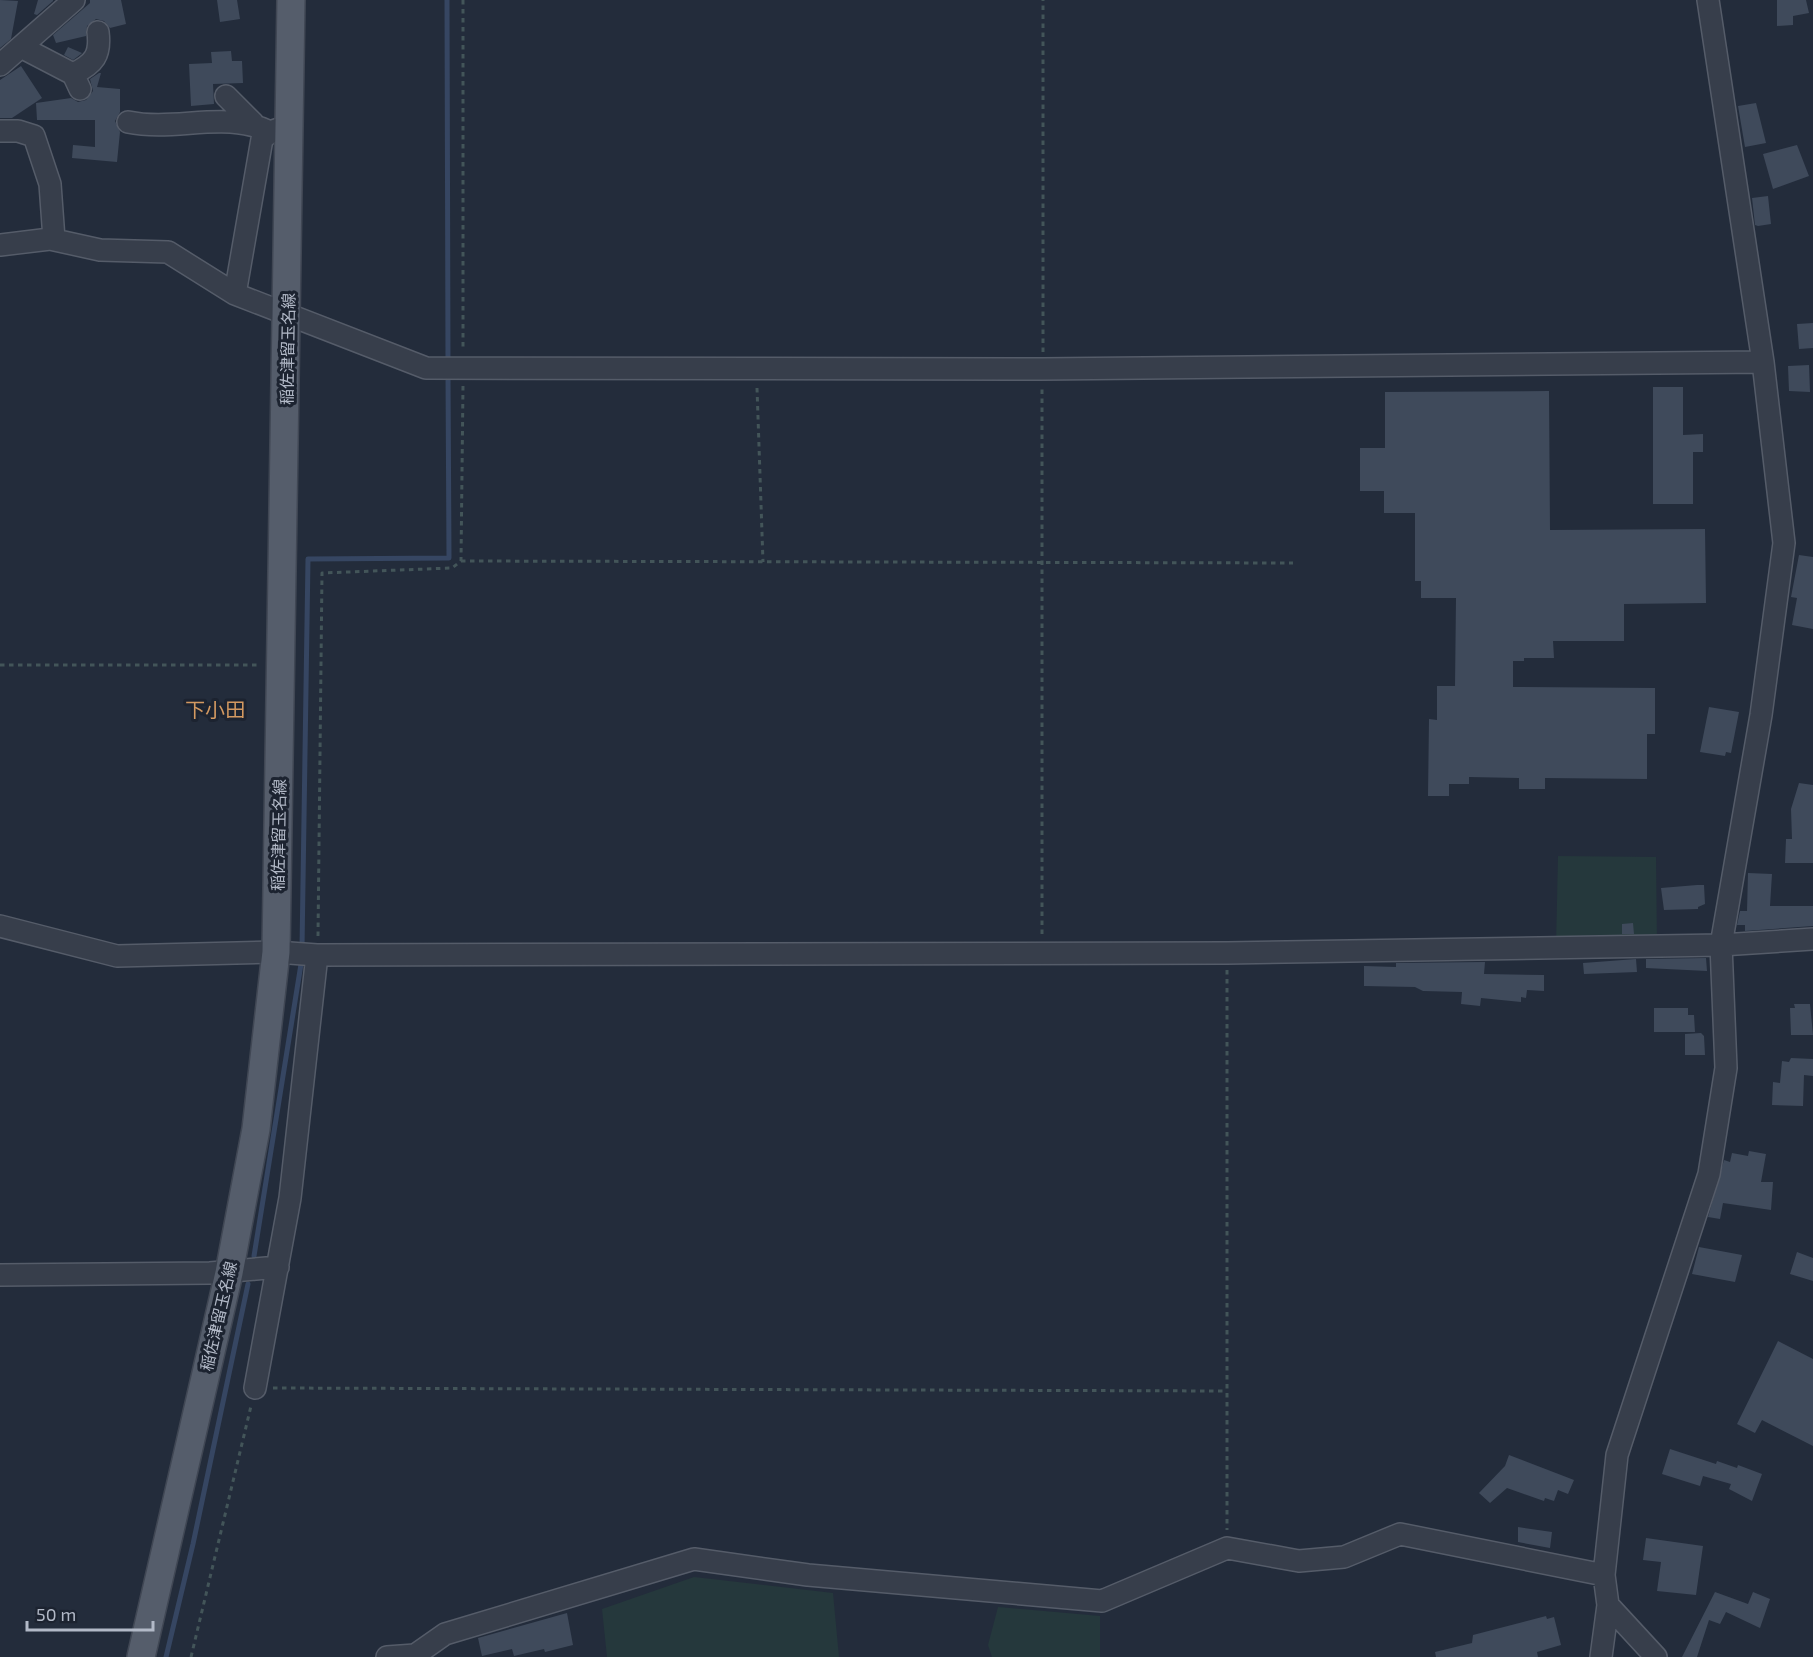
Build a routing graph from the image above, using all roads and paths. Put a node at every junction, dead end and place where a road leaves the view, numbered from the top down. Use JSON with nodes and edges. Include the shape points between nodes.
{"nodes":[{"id":1,"x":74,"y":0,"type":"edge"},
{"id":2,"x":291,"y":0,"type":"edge"},
{"id":3,"x":463,"y":0,"type":"edge"},
{"id":4,"x":1043,"y":0,"type":"edge"},
{"id":5,"x":1708,"y":0,"type":"edge"},
{"id":6,"x":98,"y":32,"type":"dead end"},
{"id":7,"x":21,"y":47,"type":"junction"},
{"id":8,"x":0,"y":65,"type":"edge"},
{"id":9,"x":226,"y":96,"type":"dead end"},
{"id":10,"x":128,"y":122,"type":"dead end"},
{"id":11,"x":271,"y":127,"type":"junction"},
{"id":12,"x":0,"y":131,"type":"edge"},
{"id":13,"x":54,"y":239,"type":"junction"},
{"id":14,"x":0,"y":245,"type":"edge"},
{"id":15,"x":235,"y":294,"type":"junction"},
{"id":16,"x":288,"y":314,"type":"junction"},
{"id":17,"x":1763,"y":362,"type":"junction"},
{"id":18,"x":463,"y":367,"type":"junction"},
{"id":19,"x":757,"y":368,"type":"junction"},
{"id":20,"x":1042,"y":369,"type":"junction"},
{"id":21,"x":461,"y":561,"type":"junction"},
{"id":22,"x":763,"y":562,"type":"junction"},
{"id":23,"x":1042,"y":562,"type":"junction"},
{"id":24,"x":1293,"y":563,"type":"dead end"},
{"id":25,"x":0,"y":665,"type":"edge"},
{"id":26,"x":280,"y":665,"type":"junction"},
{"id":27,"x":0,"y":926,"type":"edge"},
{"id":28,"x":1813,"y":939,"type":"edge"},
{"id":29,"x":1721,"y":945,"type":"junction"},
{"id":30,"x":278,"y":952,"type":"junction"},
{"id":31,"x":1227,"y":953,"type":"junction"},
{"id":32,"x":317,"y":954,"type":"junction"},
{"id":33,"x":1042,"y":954,"type":"junction"},
{"id":34,"x":278,"y":1267,"type":"junction"},
{"id":35,"x":229,"y":1273,"type":"junction"},
{"id":36,"x":0,"y":1275,"type":"edge"},
{"id":37,"x":255,"y":1388,"type":"junction"},
{"id":38,"x":1225,"y":1391,"type":"junction"},
{"id":39,"x":1227,"y":1548,"type":"junction"},
{"id":40,"x":1604,"y":1575,"type":"junction"},
{"id":41,"x":1608,"y":1605,"type":"junction"},
{"id":42,"x":443,"y":1635,"type":"junction"},
{"id":43,"x":415,"y":1656,"type":"edge"},
{"id":44,"x":141,"y":1657,"type":"edge"},
{"id":45,"x":191,"y":1657,"type":"edge"},
{"id":46,"x":387,"y":1657,"type":"edge"},
{"id":47,"x":436,"y":1657,"type":"edge"},
{"id":48,"x":1601,"y":1657,"type":"edge"},
{"id":49,"x":1656,"y":1657,"type":"edge"}],
"edges":[{"from":1,"to":7,"type":"street"},
{"from":2,"to":11,"type":"main road","name":"稲佐津留玉名線"},
{"from":3,"to":18,"type":"path"},
{"from":4,"to":20,"type":"path"},
{"from":5,"to":17,"type":"street"},
{"from":6,"to":7,"type":"street","via":[[100,46],[95,58],[77,81]]},
{"from":7,"to":8,"type":"street"},
{"from":9,"to":11,"type":"street"},
{"from":10,"to":11,"type":"street","via":[[165,126],[231,122]]},
{"from":11,"to":15,"type":"street","via":[[262,139]]},
{"from":11,"to":16,"type":"main road","name":"稲佐津留玉名線"},
{"from":12,"to":13,"type":"street","via":[[34,136],[50,184]]},
{"from":13,"to":14,"type":"street"},
{"from":13,"to":15,"type":"street","via":[[100,250],[168,252]]},
{"from":15,"to":16,"type":"street"},
{"from":16,"to":18,"type":"street","via":[[426,368]]},
{"from":16,"to":26,"type":"main road","name":"稲佐津留玉名線"},
{"from":17,"to":20,"type":"street"},
{"from":17,"to":29,"type":"street","via":[[1784,543],[1761,716]]},
{"from":18,"to":19,"type":"street"},
{"from":18,"to":21,"type":"path"},
{"from":19,"to":20,"type":"street"},
{"from":19,"to":22,"type":"path"},
{"from":20,"to":23,"type":"path"},
{"from":21,"to":22,"type":"path"},
{"from":21,"to":32,"type":"path","via":[[452,568],[322,573]]},
{"from":22,"to":23,"type":"path"},
{"from":23,"to":24,"type":"path"},
{"from":23,"to":33,"type":"path"},
{"from":25,"to":26,"type":"path"},
{"from":26,"to":30,"type":"main road","name":"稲佐津留玉名線"},
{"from":27,"to":30,"type":"street","via":[[117,956]]},
{"from":28,"to":29,"type":"street"},
{"from":29,"to":31,"type":"street"},
{"from":29,"to":40,"type":"street","via":[[1726,1068],[1709,1174],[1617,1455]]},
{"from":30,"to":32,"type":"street"},
{"from":30,"to":35,"type":"main road","name":"稲佐津留玉名線","via":[[256,1129]]},
{"from":31,"to":33,"type":"street"},
{"from":31,"to":38,"type":"path"},
{"from":32,"to":33,"type":"street"},
{"from":32,"to":34,"type":"street","via":[[290,1198]]},
{"from":34,"to":35,"type":"street"},
{"from":34,"to":37,"type":"street"},
{"from":35,"to":36,"type":"street"},
{"from":35,"to":44,"type":"main road","name":"稲佐津留玉名線"},
{"from":37,"to":38,"type":"path"},
{"from":37,"to":45,"type":"path"},
{"from":38,"to":39,"type":"path"},
{"from":39,"to":40,"type":"street","via":[[1299,1561],[1344,1557],[1400,1534]]},
{"from":39,"to":42,"type":"street","via":[[1102,1601],[808,1575],[694,1559]]},
{"from":40,"to":41,"type":"street"},
{"from":41,"to":48,"type":"street"},
{"from":41,"to":49,"type":"street"},
{"from":42,"to":43,"type":"street"},
{"from":42,"to":47,"type":"street"},
{"from":43,"to":46,"type":"street"}]}
